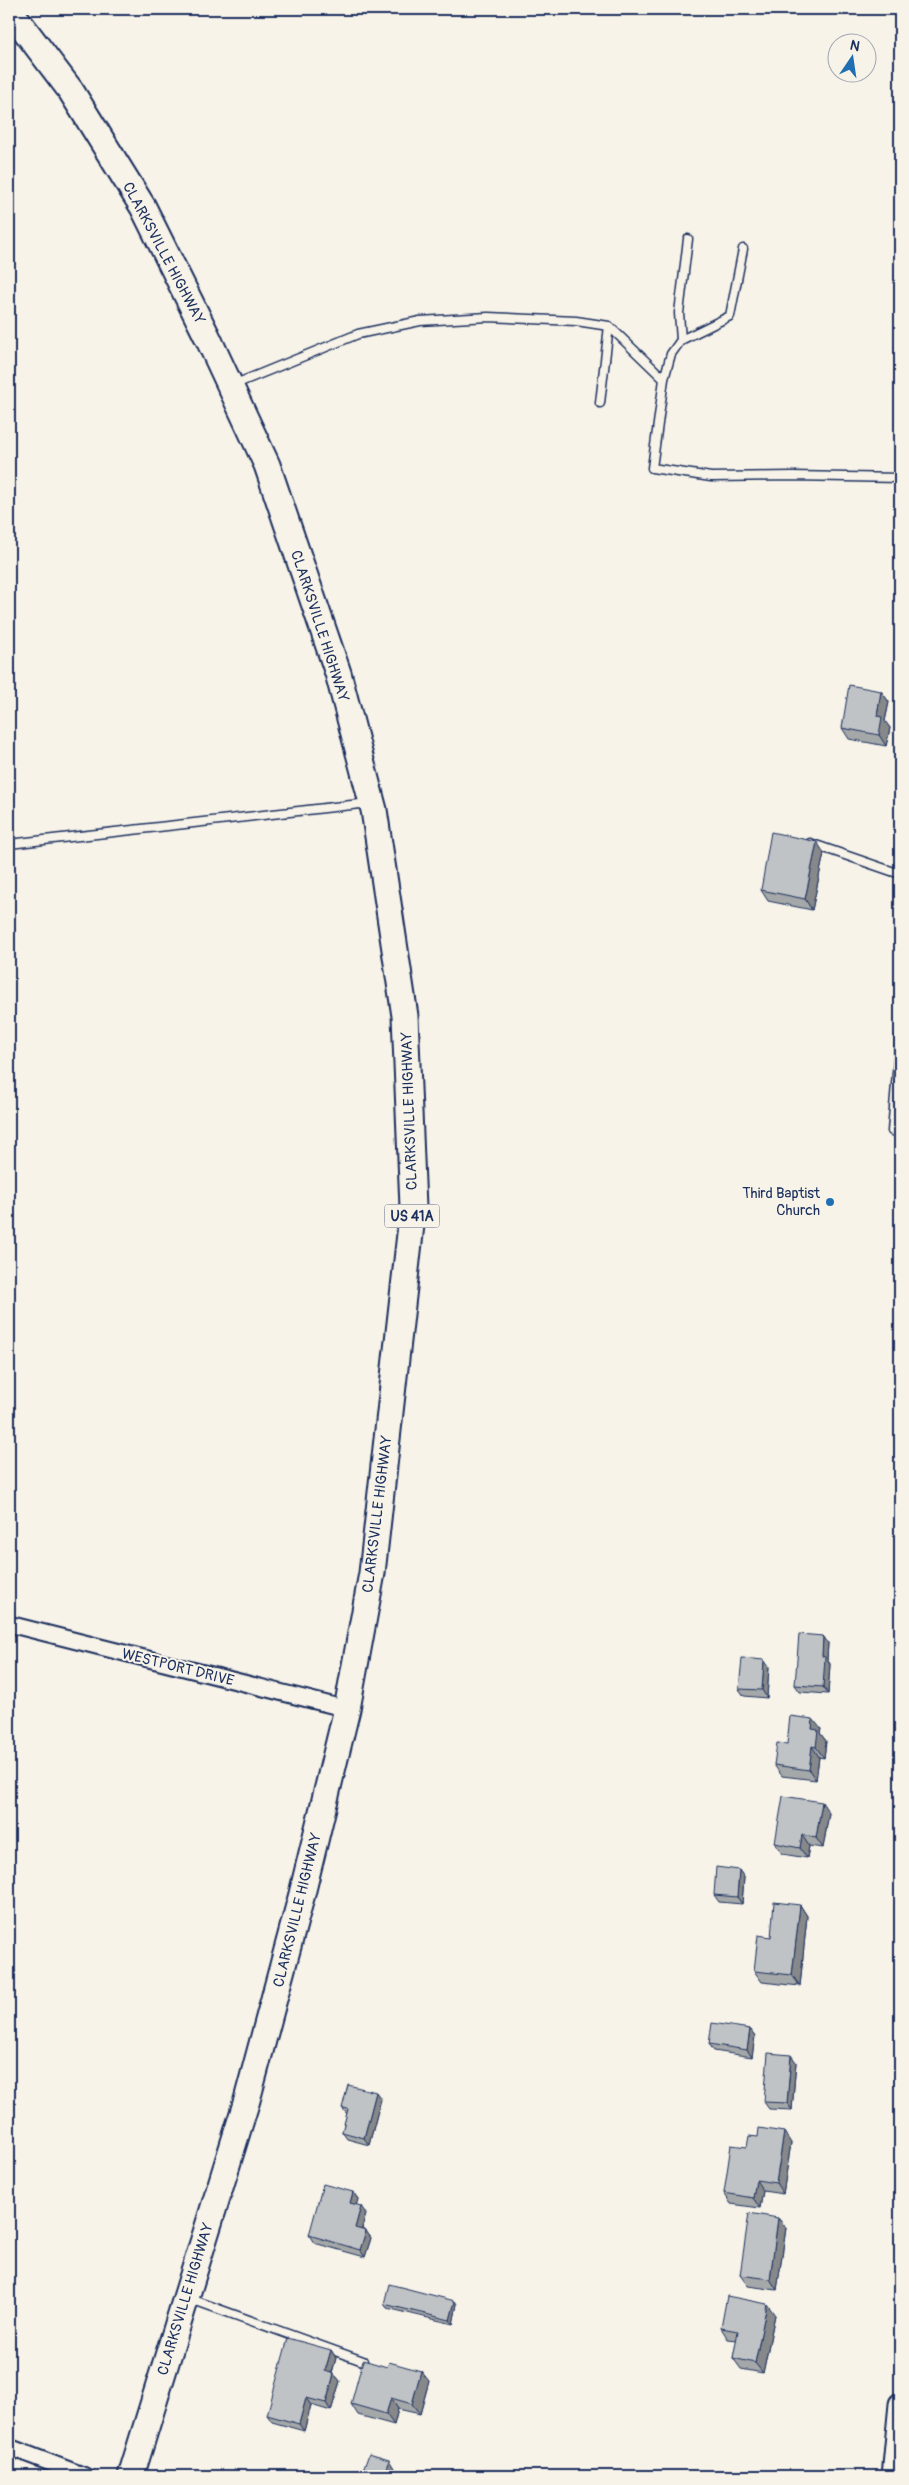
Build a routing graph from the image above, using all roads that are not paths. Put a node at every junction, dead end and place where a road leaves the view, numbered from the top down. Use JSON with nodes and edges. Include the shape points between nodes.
{"nodes":[{"id":1,"x":9,"y":9,"type":"edge"},
{"id":2,"x":688,"y":239,"type":"dead end"},
{"id":3,"x":742,"y":249,"type":"dead end"},
{"id":4,"x":609,"y":326,"type":"junction"},
{"id":5,"x":681,"y":340,"type":"junction"},
{"id":6,"x":664,"y":378,"type":"junction"},
{"id":7,"x":230,"y":386,"type":"junction"},
{"id":8,"x":600,"y":403,"type":"dead end"},
{"id":9,"x":900,"y":478,"type":"edge"},
{"id":10,"x":371,"y":802,"type":"junction"},
{"id":11,"x":805,"y":841,"type":"edge"},
{"id":12,"x":9,"y":844,"type":"edge"},
{"id":13,"x":900,"y":874,"type":"edge"},
{"id":14,"x":900,"y":1038,"type":"edge"},
{"id":15,"x":900,"y":1132,"type":"edge"},
{"id":16,"x":9,"y":1624,"type":"edge"},
{"id":17,"x":347,"y":1709,"type":"junction"},
{"id":18,"x":186,"y":2298,"type":"junction"},
{"id":19,"x":363,"y":2361,"type":"edge"},
{"id":20,"x":900,"y":2404,"type":"edge"},
{"id":21,"x":9,"y":2447,"type":"edge"},
{"id":22,"x":85,"y":2476,"type":"edge"},
{"id":23,"x":131,"y":2476,"type":"edge"},
{"id":24,"x":893,"y":2476,"type":"edge"}],
"edges":[{"from":1,"to":7,"type":"main road","name":"CLARKSVILLE HIGHWAY","number":"US 41A","via":[[71,91],[143,207]]},
{"from":2,"to":5,"type":"lane","via":[[678,314]]},
{"from":3,"to":5,"type":"lane","via":[[730,316]]},
{"from":4,"to":6,"type":"lane"},
{"from":4,"to":7,"type":"lane","via":[[488,317],[420,321],[358,334]]},
{"from":4,"to":8,"type":"lane"},
{"from":5,"to":6,"type":"lane","via":[[671,354]]},
{"from":6,"to":9,"type":"lane","via":[[652,468],[711,477]]},
{"from":7,"to":10,"type":"main road","name":"CLARKSVILLE HIGHWAY","number":"US 41A","via":[[266,465],[338,673]]},
{"from":10,"to":12,"type":"lane"},
{"from":10,"to":17,"type":"main road","name":"CLARKSVILLE HIGHWAY","number":"US 41A","via":[[405,1016],[413,1207],[372,1573]]},
{"from":11,"to":13,"type":"lane"},
{"from":14,"to":15,"type":"lane","via":[[892,1131]]},
{"from":16,"to":17,"type":"street","name":"WESTPORT DRIVE"},
{"from":17,"to":18,"type":"main road","name":"CLARKSVILLE HIGHWAY","number":"US 41A","via":[[247,2100]]},
{"from":18,"to":19,"type":"lane"},
{"from":18,"to":23,"type":"main road","name":"CLARKSVILLE HIGHWAY","number":"US 41A"},
{"from":20,"to":24,"type":"main road"},
{"from":21,"to":22,"type":"street"}]}
